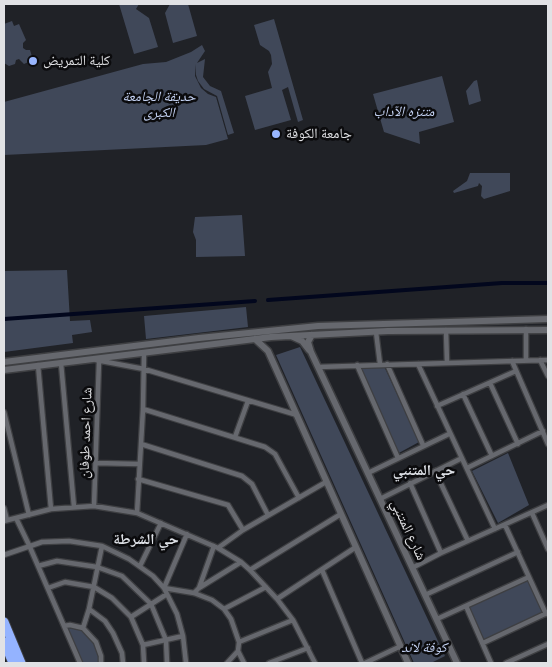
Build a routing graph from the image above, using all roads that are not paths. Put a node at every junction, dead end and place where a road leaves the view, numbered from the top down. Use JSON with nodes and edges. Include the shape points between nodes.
{"nodes":[{"id":1,"x":531,"y":319,"type":"junction"},
{"id":2,"x":548,"y":319,"type":"edge"},
{"id":3,"x":517,"y":320,"type":"junction"},
{"id":4,"x":518,"y":329,"type":"junction"},
{"id":5,"x":528,"y":329,"type":"junction"},
{"id":6,"x":446,"y":330,"type":"junction"},
{"id":7,"x":548,"y":330,"type":"edge"},
{"id":8,"x":376,"y":332,"type":"junction"},
{"id":9,"x":312,"y":335,"type":"junction"},
{"id":10,"x":291,"y":336,"type":"junction"},
{"id":11,"x":271,"y":337,"type":"junction"},
{"id":12,"x":255,"y":339,"type":"junction"},
{"id":13,"x":127,"y":347,"type":"junction"},
{"id":14,"x":268,"y":351,"type":"junction"},
{"id":15,"x":144,"y":352,"type":"junction"},
{"id":16,"x":311,"y":352,"type":"junction"},
{"id":17,"x":129,"y":354,"type":"junction"},
{"id":18,"x":96,"y":360,"type":"junction"},
{"id":19,"x":526,"y":360,"type":"junction"},
{"id":20,"x":540,"y":360,"type":"junction"},
{"id":21,"x":548,"y":360,"type":"edge"},
{"id":22,"x":512,"y":361,"type":"junction"},
{"id":23,"x":4,"y":362,"type":"edge"},
{"id":24,"x":61,"y":362,"type":"junction"},
{"id":25,"x":447,"y":363,"type":"junction"},
{"id":26,"x":380,"y":364,"type":"junction"},
{"id":27,"x":387,"y":364,"type":"junction"},
{"id":28,"x":418,"y":364,"type":"junction"},
{"id":29,"x":38,"y":365,"type":"junction"},
{"id":30,"x":356,"y":365,"type":"junction"},
{"id":31,"x":318,"y":367,"type":"junction"},
{"id":32,"x":144,"y":369,"type":"junction"},
{"id":33,"x":4,"y":370,"type":"edge"},
{"id":34,"x":516,"y":371,"type":"junction"},
{"id":35,"x":548,"y":376,"type":"edge"},
{"id":36,"x":490,"y":383,"type":"junction"},
{"id":37,"x":463,"y":394,"type":"junction"},
{"id":38,"x":248,"y":400,"type":"junction"},
{"id":39,"x":437,"y":406,"type":"junction"},
{"id":40,"x":143,"y":410,"type":"junction"},
{"id":41,"x":4,"y":412,"type":"edge"},
{"id":42,"x":297,"y":415,"type":"junction"},
{"id":43,"x":543,"y":431,"type":"junction"},
{"id":44,"x":449,"y":434,"type":"junction"},
{"id":45,"x":235,"y":437,"type":"junction"},
{"id":46,"x":141,"y":444,"type":"junction"},
{"id":47,"x":518,"y":444,"type":"junction"},
{"id":48,"x":548,"y":444,"type":"edge"},
{"id":49,"x":423,"y":445,"type":"junction"},
{"id":50,"x":492,"y":456,"type":"junction"},
{"id":51,"x":398,"y":458,"type":"junction"},
{"id":52,"x":462,"y":458,"type":"junction"},
{"id":53,"x":96,"y":463,"type":"junction"},
{"id":54,"x":139,"y":464,"type":"junction"},
{"id":55,"x":467,"y":468,"type":"junction"},
{"id":56,"x":435,"y":471,"type":"junction"},
{"id":57,"x":368,"y":473,"type":"junction"},
{"id":58,"x":138,"y":479,"type":"junction"},
{"id":59,"x":326,"y":482,"type":"junction"},
{"id":60,"x":410,"y":483,"type":"junction"},
{"id":61,"x":299,"y":498,"type":"junction"},
{"id":62,"x":380,"y":499,"type":"junction"},
{"id":63,"x":548,"y":504,"type":"edge"},
{"id":64,"x":94,"y":506,"type":"junction"},
{"id":65,"x":74,"y":507,"type":"junction"},
{"id":66,"x":4,"y":508,"type":"edge"},
{"id":67,"x":51,"y":509,"type":"junction"},
{"id":68,"x":532,"y":512,"type":"junction"},
{"id":69,"x":137,"y":513,"type":"junction"},
{"id":70,"x":341,"y":514,"type":"junction"},
{"id":71,"x":29,"y":515,"type":"junction"},
{"id":72,"x":268,"y":515,"type":"junction"},
{"id":73,"x":16,"y":518,"type":"junction"},
{"id":74,"x":5,"y":521,"type":"edge"},
{"id":75,"x":161,"y":523,"type":"junction"},
{"id":76,"x":505,"y":525,"type":"junction"},
{"id":77,"x":495,"y":529,"type":"junction"},
{"id":78,"x":243,"y":530,"type":"junction"},
{"id":79,"x":187,"y":534,"type":"junction"},
{"id":80,"x":468,"y":542,"type":"junction"},
{"id":81,"x":29,"y":545,"type":"junction"},
{"id":82,"x":102,"y":546,"type":"junction"},
{"id":83,"x":216,"y":547,"type":"junction"},
{"id":84,"x":548,"y":547,"type":"edge"},
{"id":85,"x":356,"y":548,"type":"junction"},
{"id":86,"x":441,"y":552,"type":"junction"},
{"id":87,"x":518,"y":552,"type":"junction"},
{"id":88,"x":4,"y":555,"type":"edge"},
{"id":89,"x":241,"y":562,"type":"junction"},
{"id":90,"x":38,"y":566,"type":"junction"},
{"id":91,"x":140,"y":566,"type":"junction"},
{"id":92,"x":98,"y":567,"type":"junction"},
{"id":93,"x":412,"y":568,"type":"junction"},
{"id":94,"x":250,"y":570,"type":"junction"},
{"id":95,"x":322,"y":570,"type":"junction"},
{"id":96,"x":529,"y":576,"type":"junction"},
{"id":97,"x":94,"y":587,"type":"junction"},
{"id":98,"x":266,"y":587,"type":"junction"},
{"id":99,"x":48,"y":588,"type":"junction"},
{"id":100,"x":164,"y":588,"type":"junction"},
{"id":101,"x":199,"y":588,"type":"junction"},
{"id":102,"x":194,"y":593,"type":"junction"},
{"id":103,"x":167,"y":594,"type":"junction"},
{"id":104,"x":425,"y":595,"type":"junction"},
{"id":105,"x":277,"y":599,"type":"junction"},
{"id":106,"x":151,"y":604,"type":"junction"},
{"id":107,"x":466,"y":606,"type":"junction"},
{"id":108,"x":89,"y":609,"type":"junction"},
{"id":109,"x":224,"y":609,"type":"junction"},
{"id":110,"x":547,"y":613,"type":"edge"},
{"id":111,"x":131,"y":617,"type":"junction"},
{"id":112,"x":437,"y":619,"type":"junction"},
{"id":113,"x":293,"y":620,"type":"junction"},
{"id":114,"x":4,"y":622,"type":"edge"},
{"id":115,"x":64,"y":626,"type":"junction"},
{"id":116,"x":83,"y":628,"type":"junction"},
{"id":117,"x":184,"y":636,"type":"junction"},
{"id":118,"x":166,"y":640,"type":"junction"},
{"id":119,"x":4,"y":642,"type":"edge"},
{"id":120,"x":239,"y":642,"type":"junction"},
{"id":121,"x":483,"y":643,"type":"junction"},
{"id":122,"x":548,"y":644,"type":"edge"},
{"id":123,"x":143,"y":645,"type":"junction"},
{"id":124,"x":400,"y":646,"type":"junction"},
{"id":125,"x":308,"y":648,"type":"junction"},
{"id":126,"x":238,"y":651,"type":"junction"},
{"id":127,"x":275,"y":662,"type":"edge"},
{"id":128,"x":13,"y":663,"type":"edge"},
{"id":129,"x":22,"y":663,"type":"edge"},
{"id":130,"x":80,"y":663,"type":"edge"},
{"id":131,"x":101,"y":663,"type":"edge"},
{"id":132,"x":123,"y":663,"type":"edge"},
{"id":133,"x":144,"y":663,"type":"edge"},
{"id":134,"x":167,"y":663,"type":"edge"},
{"id":135,"x":186,"y":663,"type":"edge"},
{"id":136,"x":227,"y":663,"type":"edge"},
{"id":137,"x":244,"y":663,"type":"edge"},
{"id":138,"x":269,"y":663,"type":"edge"},
{"id":139,"x":315,"y":663,"type":"edge"},
{"id":140,"x":363,"y":663,"type":"edge"},
{"id":141,"x":408,"y":663,"type":"edge"},
{"id":142,"x":457,"y":663,"type":"edge"},
{"id":143,"x":491,"y":663,"type":"edge"},
{"id":144,"x":506,"y":663,"type":"edge"}],
"edges":[{"from":1,"to":2,"type":"main road"},
{"from":1,"to":3,"type":"main road"},
{"from":1,"to":5,"type":"main road","via":[[526,323]]},
{"from":3,"to":4,"type":"main road"},
{"from":3,"to":13,"type":"main road","via":[[318,326]]},
{"from":4,"to":5,"type":"main road"},
{"from":4,"to":6,"type":"main road"},
{"from":5,"to":7,"type":"main road"},
{"from":5,"to":19,"type":"street"},
{"from":6,"to":8,"type":"main road"},
{"from":6,"to":25,"type":"street"},
{"from":8,"to":9,"type":"main road"},
{"from":8,"to":26,"type":"street"},
{"from":9,"to":10,"type":"main road"},
{"from":9,"to":16,"type":"main road","name":"شارع المتنبي","via":[[308,342]]},
{"from":10,"to":11,"type":"main road"},
{"from":10,"to":16,"type":"main road","name":"شارع المتنبي","via":[[302,341]]},
{"from":11,"to":12,"type":"main road"},
{"from":11,"to":14,"type":"main road"},
{"from":12,"to":14,"type":"main road"},
{"from":12,"to":15,"type":"main road"},
{"from":13,"to":17,"type":"main road"},
{"from":13,"to":23,"type":"main road"},
{"from":14,"to":42,"type":"main road"},
{"from":15,"to":17,"type":"main road"},
{"from":15,"to":32,"type":"street"},
{"from":16,"to":31,"type":"main road","name":"شارع المتنبي"},
{"from":17,"to":18,"type":"main road"},
{"from":18,"to":24,"type":"main road"},
{"from":18,"to":32,"type":"street"},
{"from":18,"to":53,"type":"street","name":"شارع احمد طوفان"},
{"from":19,"to":20,"type":"street"},
{"from":19,"to":22,"type":"street"},
{"from":20,"to":21,"type":"street"},
{"from":20,"to":35,"type":"street"},
{"from":22,"to":25,"type":"street"},
{"from":22,"to":34,"type":"street"},
{"from":24,"to":29,"type":"main road"},
{"from":24,"to":65,"type":"street"},
{"from":25,"to":28,"type":"street"},
{"from":26,"to":27,"type":"street"},
{"from":26,"to":30,"type":"street"},
{"from":27,"to":28,"type":"street"},
{"from":27,"to":49,"type":"street"},
{"from":28,"to":39,"type":"street"},
{"from":29,"to":33,"type":"main road"},
{"from":29,"to":67,"type":"street"},
{"from":30,"to":31,"type":"street"},
{"from":30,"to":51,"type":"street"},
{"from":31,"to":57,"type":"main road","name":"شارع المتنبي"},
{"from":32,"to":38,"type":"street"},
{"from":32,"to":40,"type":"street"},
{"from":34,"to":36,"type":"street"},
{"from":34,"to":43,"type":"street"},
{"from":36,"to":37,"type":"street"},
{"from":36,"to":47,"type":"street"},
{"from":37,"to":39,"type":"street"},
{"from":37,"to":50,"type":"street"},
{"from":38,"to":42,"type":"street"},
{"from":38,"to":45,"type":"street"},
{"from":39,"to":44,"type":"street"},
{"from":40,"to":45,"type":"street"},
{"from":40,"to":46,"type":"street"},
{"from":41,"to":71,"type":"street"},
{"from":42,"to":59,"type":"main road"},
{"from":43,"to":47,"type":"street"},
{"from":43,"to":48,"type":"street"},
{"from":44,"to":49,"type":"street"},
{"from":44,"to":52,"type":"street"},
{"from":45,"to":61,"type":"street","via":[[266,447],[275,454]]},
{"from":46,"to":54,"type":"street"},
{"from":46,"to":72,"type":"street","via":[[242,476],[252,484]]},
{"from":47,"to":50,"type":"street"},
{"from":49,"to":51,"type":"street"},
{"from":50,"to":55,"type":"street"},
{"from":51,"to":57,"type":"street"},
{"from":52,"to":55,"type":"street"},
{"from":52,"to":56,"type":"street"},
{"from":53,"to":54,"type":"street"},
{"from":53,"to":64,"type":"street","name":"شارع احمد طوفان"},
{"from":54,"to":58,"type":"street"},
{"from":55,"to":77,"type":"street"},
{"from":56,"to":60,"type":"street"},
{"from":56,"to":80,"type":"street"},
{"from":57,"to":62,"type":"main road","name":"شارع المتنبي"},
{"from":58,"to":69,"type":"street"},
{"from":58,"to":78,"type":"street","via":[[228,504]]},
{"from":59,"to":61,"type":"street"},
{"from":59,"to":70,"type":"main road"},
{"from":60,"to":62,"type":"street"},
{"from":60,"to":86,"type":"street"},
{"from":61,"to":72,"type":"street"},
{"from":62,"to":93,"type":"main road","name":"شارع المتنبي"},
{"from":63,"to":68,"type":"street"},
{"from":64,"to":65,"type":"street"},
{"from":64,"to":69,"type":"street"},
{"from":65,"to":67,"type":"street"},
{"from":66,"to":74,"type":"street"},
{"from":67,"to":71,"type":"street"},
{"from":68,"to":76,"type":"street"},
{"from":68,"to":84,"type":"street"},
{"from":69,"to":75,"type":"street"},
{"from":70,"to":85,"type":"main road"},
{"from":70,"to":94,"type":"street"},
{"from":71,"to":73,"type":"street"},
{"from":72,"to":78,"type":"street"},
{"from":73,"to":74,"type":"street"},
{"from":73,"to":81,"type":"street"},
{"from":75,"to":79,"type":"street"},
{"from":75,"to":91,"type":"street"},
{"from":76,"to":77,"type":"street"},
{"from":76,"to":87,"type":"street"},
{"from":77,"to":80,"type":"street"},
{"from":78,"to":83,"type":"street"},
{"from":79,"to":83,"type":"street"},
{"from":79,"to":100,"type":"street"},
{"from":80,"to":86,"type":"street"},
{"from":81,"to":82,"type":"street","via":[[69,541]]},
{"from":81,"to":88,"type":"street"},
{"from":81,"to":90,"type":"street"},
{"from":82,"to":91,"type":"street"},
{"from":82,"to":92,"type":"street"},
{"from":83,"to":89,"type":"street"},
{"from":83,"to":101,"type":"street"},
{"from":85,"to":95,"type":"street"},
{"from":85,"to":124,"type":"main road"},
{"from":86,"to":93,"type":"street"},
{"from":87,"to":96,"type":"street"},
{"from":87,"to":104,"type":"street"},
{"from":89,"to":94,"type":"street"},
{"from":89,"to":101,"type":"street"},
{"from":90,"to":92,"type":"street","via":[[57,561]]},
{"from":90,"to":99,"type":"street"},
{"from":91,"to":100,"type":"street"},
{"from":92,"to":97,"type":"street"},
{"from":92,"to":106,"type":"street","via":[[122,576]]},
{"from":93,"to":104,"type":"main road","name":"شارع المتنبي"},
{"from":94,"to":98,"type":"street"},
{"from":95,"to":105,"type":"street"},
{"from":95,"to":140,"type":"street"},
{"from":96,"to":107,"type":"street"},
{"from":96,"to":110,"type":"street"},
{"from":97,"to":99,"type":"street","via":[[65,582]]},
{"from":97,"to":108,"type":"street"},
{"from":97,"to":111,"type":"street","via":[[112,598]]},
{"from":98,"to":105,"type":"street"},
{"from":98,"to":109,"type":"street"},
{"from":99,"to":115,"type":"street"},
{"from":100,"to":102,"type":"street"},
{"from":100,"to":103,"type":"street"},
{"from":101,"to":102,"type":"street"},
{"from":102,"to":109,"type":"street"},
{"from":103,"to":106,"type":"street"},
{"from":103,"to":117,"type":"street"},
{"from":104,"to":112,"type":"main road","name":"شارع المتنبي"},
{"from":105,"to":113,"type":"street"},
{"from":106,"to":111,"type":"street"},
{"from":106,"to":118,"type":"street"},
{"from":107,"to":112,"type":"street"},
{"from":107,"to":121,"type":"street"},
{"from":108,"to":116,"type":"street"},
{"from":108,"to":132,"type":"street","via":[[113,632]]},
{"from":109,"to":120,"type":"street"},
{"from":110,"to":121,"type":"street"},
{"from":111,"to":123,"type":"street"},
{"from":112,"to":142,"type":"main road","name":"شارع المتنبي"},
{"from":113,"to":120,"type":"street"},
{"from":113,"to":125,"type":"street"},
{"from":114,"to":129,"type":"highway"},
{"from":115,"to":116,"type":"street"},
{"from":115,"to":130,"type":"street"},
{"from":116,"to":131,"type":"street","via":[[96,642]]},
{"from":117,"to":118,"type":"street"},
{"from":117,"to":135,"type":"street"},
{"from":118,"to":123,"type":"street"},
{"from":118,"to":134,"type":"street"},
{"from":119,"to":128,"type":"highway"},
{"from":120,"to":126,"type":"street"},
{"from":121,"to":143,"type":"street"},
{"from":122,"to":144,"type":"street"},
{"from":123,"to":133,"type":"street"},
{"from":124,"to":140,"type":"street"},
{"from":124,"to":141,"type":"main road"},
{"from":125,"to":127,"type":"street"},
{"from":125,"to":139,"type":"street"},
{"from":126,"to":136,"type":"street"},
{"from":126,"to":137,"type":"street"},
{"from":127,"to":138,"type":"street"}]}
